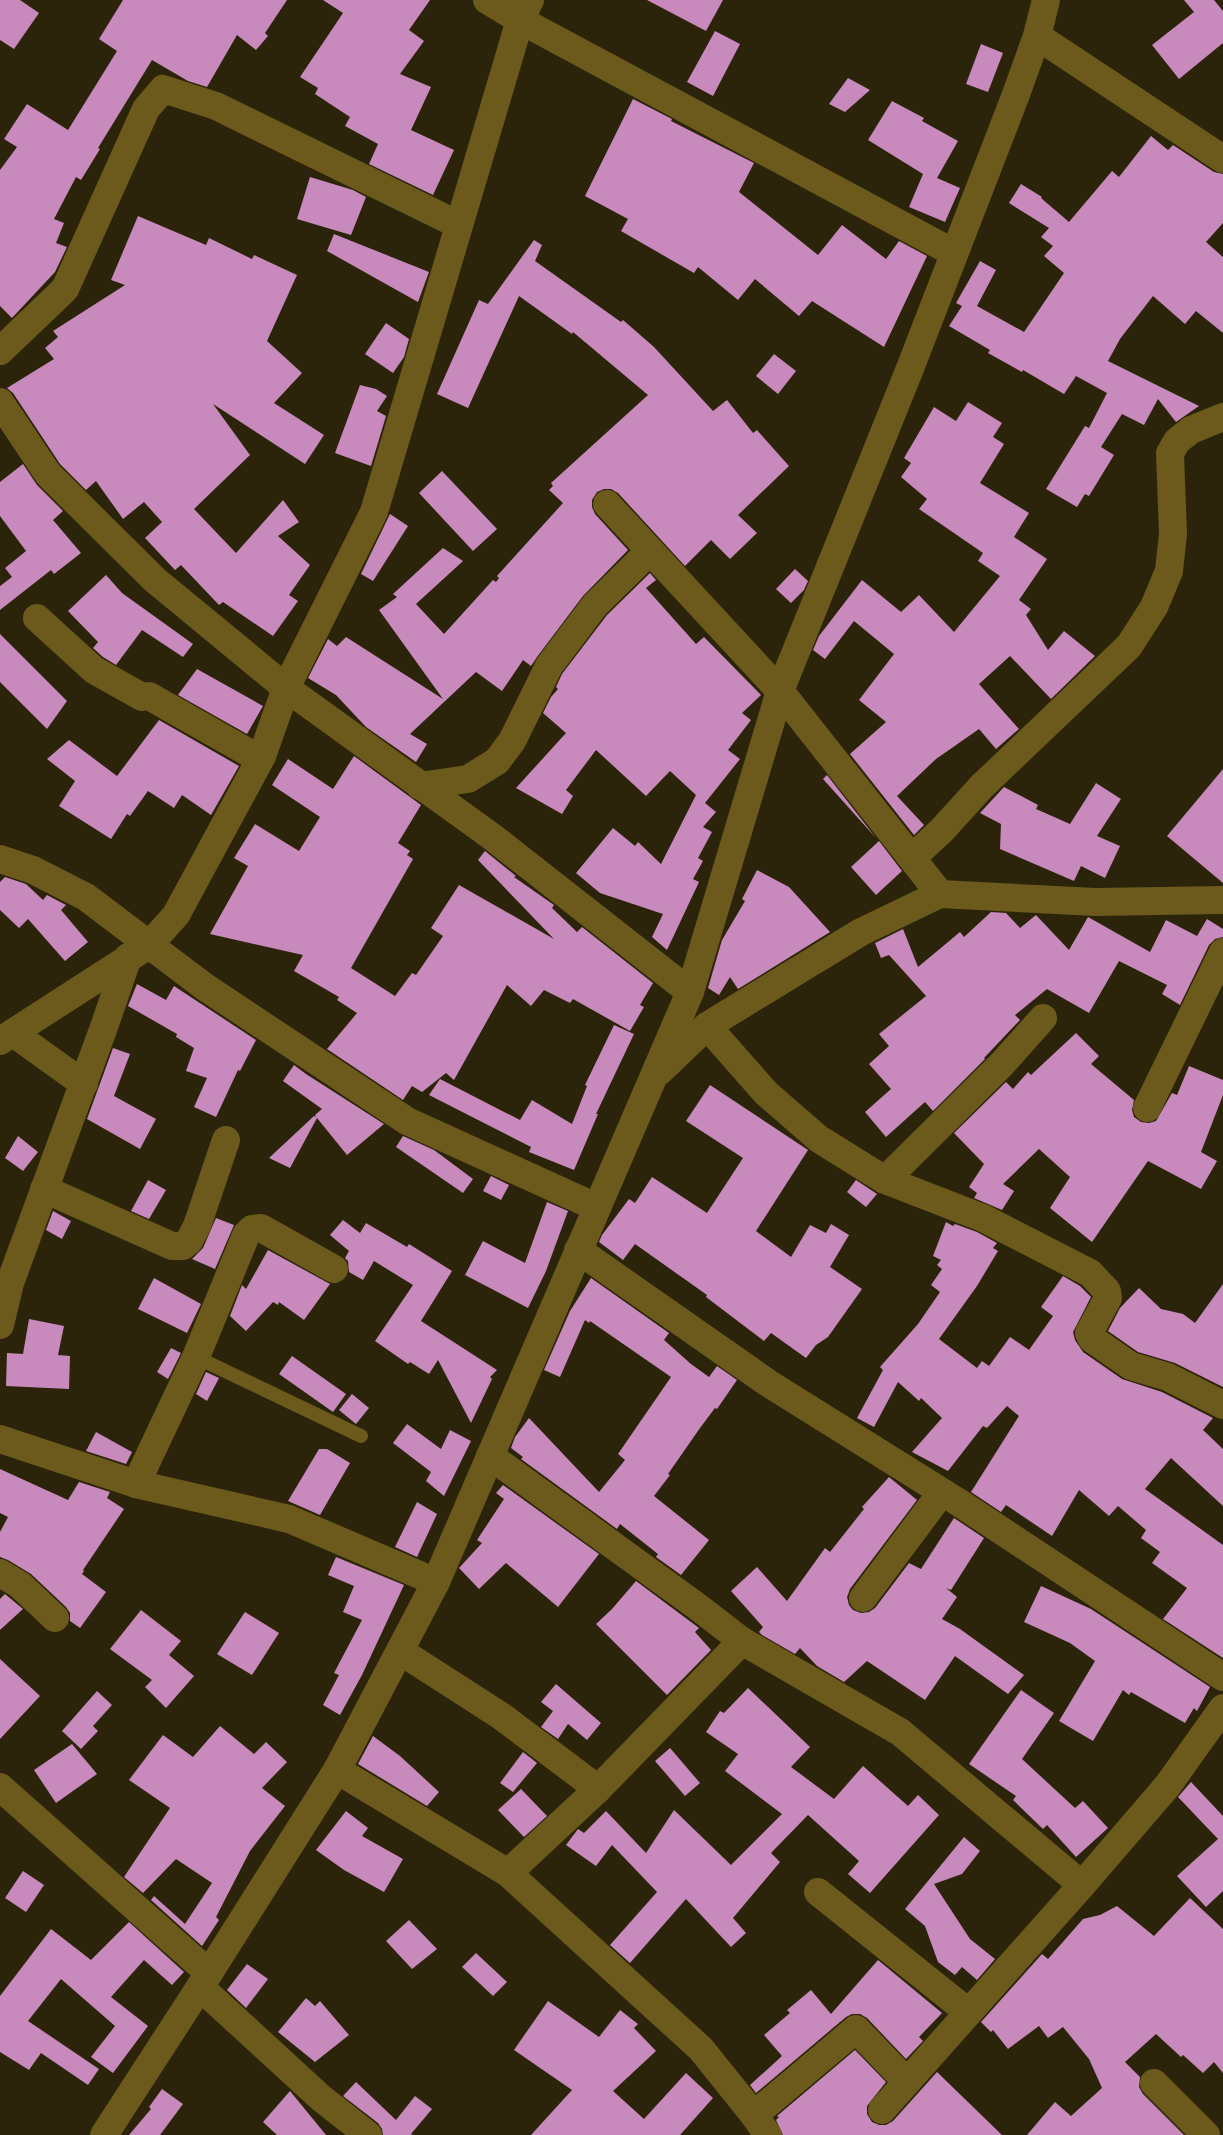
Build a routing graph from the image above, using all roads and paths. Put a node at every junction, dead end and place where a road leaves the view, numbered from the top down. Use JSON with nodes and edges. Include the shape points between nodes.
{"nodes":[{"id":1,"x":487,"y":0,"type":"edge"},
{"id":2,"x":1046,"y":0,"type":"edge"},
{"id":3,"x":525,"y":10,"type":"edge"},
{"id":4,"x":1037,"y":36,"type":"junction"},
{"id":5,"x":1223,"y":159,"type":"edge"},
{"id":6,"x":460,"y":225,"type":"junction"},
{"id":7,"x":954,"y":253,"type":"junction"},
{"id":8,"x":0,"y":351,"type":"edge"},
{"id":9,"x":0,"y":402,"type":"edge"},
{"id":10,"x":1223,"y":417,"type":"edge"},
{"id":11,"x":607,"y":504,"type":"dead end"},
{"id":12,"x":650,"y":551,"type":"junction"},
{"id":13,"x":37,"y":618,"type":"dead end"},
{"id":14,"x":286,"y":688,"type":"junction"},
{"id":15,"x":780,"y":692,"type":"junction"},
{"id":16,"x":262,"y":756,"type":"junction"},
{"id":17,"x":420,"y":786,"type":"junction"},
{"id":18,"x":912,"y":858,"type":"junction"},
{"id":19,"x":0,"y":859,"type":"edge"},
{"id":20,"x":940,"y":894,"type":"junction"},
{"id":21,"x":1223,"y":900,"type":"edge"},
{"id":22,"x":138,"y":951,"type":"junction"},
{"id":23,"x":1223,"y":952,"type":"edge"},
{"id":24,"x":690,"y":992,"type":"junction"},
{"id":25,"x":1043,"y":1018,"type":"dead end"},
{"id":26,"x":707,"y":1026,"type":"junction"},
{"id":27,"x":6,"y":1037,"type":"edge"},
{"id":28,"x":652,"y":1079,"type":"junction"},
{"id":29,"x":84,"y":1084,"type":"junction"},
{"id":30,"x":1147,"y":1108,"type":"dead end"},
{"id":31,"x":226,"y":1140,"type":"dead end"},
{"id":32,"x":885,"y":1180,"type":"junction"},
{"id":33,"x":44,"y":1189,"type":"junction"},
{"id":34,"x":596,"y":1207,"type":"junction"},
{"id":35,"x":578,"y":1250,"type":"junction"},
{"id":36,"x":334,"y":1269,"type":"dead end"},
{"id":37,"x":0,"y":1325,"type":"edge"},
{"id":38,"x":196,"y":1357,"type":"junction"},
{"id":39,"x":1223,"y":1405,"type":"edge"},
{"id":40,"x":361,"y":1436,"type":"dead end"},
{"id":41,"x":0,"y":1439,"type":"edge"},
{"id":42,"x":490,"y":1456,"type":"junction"},
{"id":43,"x":136,"y":1484,"type":"junction"},
{"id":44,"x":942,"y":1492,"type":"junction"},
{"id":45,"x":0,"y":1573,"type":"edge"},
{"id":46,"x":436,"y":1582,"type":"junction"},
{"id":47,"x":863,"y":1598,"type":"dead end"},
{"id":48,"x":55,"y":1618,"type":"dead end"},
{"id":49,"x":742,"y":1641,"type":"junction"},
{"id":50,"x":400,"y":1651,"type":"junction"},
{"id":51,"x":1223,"y":1677,"type":"edge"},
{"id":52,"x":1223,"y":1708,"type":"edge"},
{"id":53,"x":337,"y":1770,"type":"junction"},
{"id":54,"x":0,"y":1787,"type":"edge"},
{"id":55,"x":598,"y":1789,"type":"junction"},
{"id":56,"x":508,"y":1873,"type":"junction"},
{"id":57,"x":1082,"y":1885,"type":"junction"},
{"id":58,"x":818,"y":1892,"type":"dead end"},
{"id":59,"x":205,"y":1980,"type":"junction"},
{"id":60,"x":968,"y":2012,"type":"junction"},
{"id":61,"x":907,"y":2082,"type":"junction"},
{"id":62,"x":1154,"y":2083,"type":"dead end"},
{"id":63,"x":882,"y":2110,"type":"dead end"},
{"id":64,"x":761,"y":2125,"type":"edge"},
{"id":65,"x":104,"y":2135,"type":"edge"},
{"id":66,"x":368,"y":2135,"type":"edge"},
{"id":67,"x":1206,"y":2135,"type":"edge"}],
"edges":[{"from":1,"to":3,"type":"street"},
{"from":2,"to":4,"type":"street"},
{"from":3,"to":6,"type":"street"},
{"from":3,"to":7,"type":"street"},
{"from":4,"to":5,"type":"street"},
{"from":4,"to":7,"type":"street"},
{"from":6,"to":8,"type":"street","via":[[216,106],[163,89],[146,109],[65,289]]},
{"from":6,"to":14,"type":"street","via":[[374,512]]},
{"from":7,"to":15,"type":"street"},
{"from":9,"to":14,"type":"street","via":[[48,474],[155,580]]},
{"from":10,"to":18,"type":"street","via":[[1191,430],[1177,441],[1170,453],[1172,534],[1169,571],[1154,607],[1129,646],[982,786]]},
{"from":11,"to":12,"type":"street"},
{"from":12,"to":15,"type":"street"},
{"from":12,"to":17,"type":"street","via":[[595,605],[549,666],[512,741],[497,761],[468,779]]},
{"from":13,"to":16,"type":"street","via":[[94,670],[142,697],[149,696],[260,759]]},
{"from":14,"to":16,"type":"street"},
{"from":14,"to":17,"type":"street"},
{"from":15,"to":18,"type":"street"},
{"from":15,"to":24,"type":"street"},
{"from":16,"to":22,"type":"street","via":[[176,915]]},
{"from":17,"to":24,"type":"street","via":[[491,836]]},
{"from":18,"to":20,"type":"street"},
{"from":19,"to":22,"type":"street","via":[[32,870],[86,897]]},
{"from":20,"to":21,"type":"street","via":[[1095,902]]},
{"from":20,"to":26,"type":"street","via":[[862,932]]},
{"from":22,"to":27,"type":"street"},
{"from":22,"to":29,"type":"street"},
{"from":22,"to":34,"type":"street","via":[[205,987],[407,1121]]},
{"from":23,"to":30,"type":"street"},
{"from":24,"to":28,"type":"street"},
{"from":25,"to":32,"type":"street","via":[[1002,1064]]},
{"from":26,"to":28,"type":"street"},
{"from":26,"to":32,"type":"street","via":[[766,1093],[819,1139]]},
{"from":27,"to":29,"type":"street"},
{"from":28,"to":34,"type":"street"},
{"from":29,"to":33,"type":"street"},
{"from":31,"to":33,"type":"street","via":[[197,1226],[183,1246],[172,1246]]},
{"from":32,"to":39,"type":"street","via":[[983,1218],[1090,1273],[1107,1291],[1108,1298],[1091,1329],[1092,1339],[1131,1366],[1168,1376]]},
{"from":33,"to":37,"type":"street","via":[[10,1283]]},
{"from":34,"to":35,"type":"street"},
{"from":35,"to":42,"type":"street"},
{"from":35,"to":44,"type":"street","via":[[768,1382]]},
{"from":36,"to":38,"type":"street","via":[[261,1228],[252,1229],[246,1235]]},
{"from":38,"to":40,"type":"lane"},
{"from":38,"to":43,"type":"street"},
{"from":41,"to":43,"type":"street"},
{"from":42,"to":46,"type":"street"},
{"from":42,"to":49,"type":"street"},
{"from":43,"to":46,"type":"street","via":[[289,1519]]},
{"from":44,"to":47,"type":"street"},
{"from":44,"to":51,"type":"street"},
{"from":45,"to":48,"type":"street","via":[[20,1585]]},
{"from":46,"to":50,"type":"street"},
{"from":49,"to":55,"type":"street"},
{"from":49,"to":57,"type":"street","via":[[900,1732]]},
{"from":50,"to":53,"type":"street"},
{"from":50,"to":55,"type":"street","via":[[500,1716]]},
{"from":52,"to":57,"type":"street","via":[[1168,1785]]},
{"from":53,"to":56,"type":"street"},
{"from":53,"to":59,"type":"street"},
{"from":54,"to":59,"type":"street"},
{"from":55,"to":56,"type":"street"},
{"from":56,"to":64,"type":"street","via":[[701,2049]]},
{"from":57,"to":60,"type":"street"},
{"from":58,"to":60,"type":"street"},
{"from":59,"to":65,"type":"street"},
{"from":59,"to":66,"type":"street","via":[[322,2098]]},
{"from":60,"to":61,"type":"street"},
{"from":61,"to":63,"type":"street"},
{"from":61,"to":64,"type":"street","via":[[856,2029]]},
{"from":62,"to":67,"type":"street"}]}
